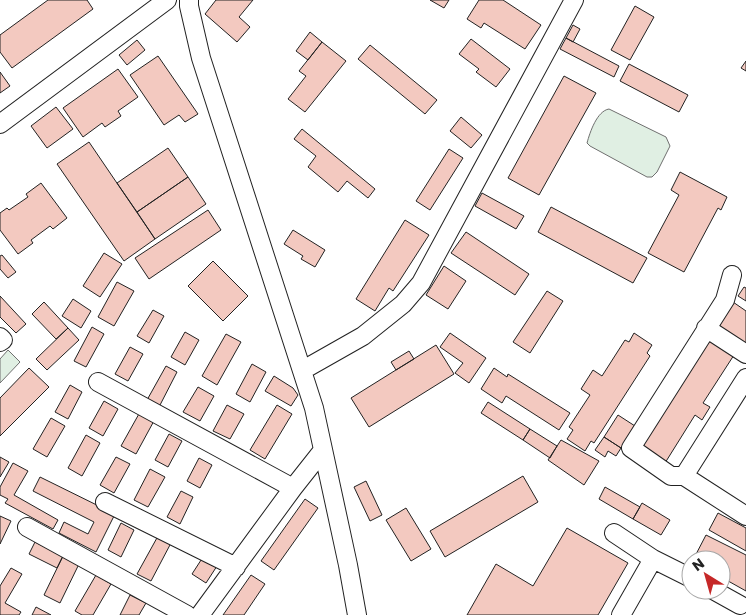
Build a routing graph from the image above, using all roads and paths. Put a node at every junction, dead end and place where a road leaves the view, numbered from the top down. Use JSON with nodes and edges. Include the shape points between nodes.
{"nodes":[{"id":1,"x":167,"y":0,"type":"edge"},
{"id":2,"x":189,"y":0,"type":"edge"},
{"id":3,"x":574,"y":0,"type":"edge"},
{"id":4,"x":0,"y":124,"type":"edge"},
{"id":5,"x":732,"y":276,"type":"dead end"},
{"id":6,"x":706,"y":328,"type":"junction"},
{"id":7,"x":0,"y":337,"type":"edge"},
{"id":8,"x":0,"y":342,"type":"edge"},
{"id":9,"x":746,"y":354,"type":"edge"},
{"id":10,"x":303,"y":370,"type":"junction"},
{"id":11,"x":746,"y":378,"type":"edge"},
{"id":12,"x":98,"y":382,"type":"dead end"},
{"id":13,"x":323,"y":450,"type":"junction"},
{"id":14,"x":684,"y":476,"type":"junction"},
{"id":15,"x":292,"y":488,"type":"junction"},
{"id":16,"x":105,"y":502,"type":"dead end"},
{"id":17,"x":746,"y":516,"type":"edge"},
{"id":18,"x":27,"y":526,"type":"dead end"},
{"id":19,"x":614,"y":534,"type":"dead end"},
{"id":20,"x":653,"y":559,"type":"junction"},
{"id":21,"x":236,"y":567,"type":"junction"},
{"id":22,"x":681,"y":573,"type":"edge"},
{"id":23,"x":731,"y":600,"type":"edge"},
{"id":24,"x":740,"y":605,"type":"dead end"},
{"id":25,"x":187,"y":615,"type":"edge"},
{"id":26,"x":200,"y":615,"type":"edge"},
{"id":27,"x":357,"y":615,"type":"edge"},
{"id":28,"x":621,"y":615,"type":"edge"}],
"edges":[{"from":1,"to":4,"type":"street"},
{"from":2,"to":10,"type":"street","via":[[201,58]]},
{"from":3,"to":10,"type":"street","via":[[421,283],[403,304],[364,336]]},
{"from":5,"to":6,"type":"street","via":[[725,300]]},
{"from":6,"to":9,"type":"street"},
{"from":6,"to":14,"type":"street","via":[[631,448],[672,476]]},
{"from":7,"to":8,"type":"street"},
{"from":10,"to":13,"type":"street"},
{"from":11,"to":14,"type":"street"},
{"from":12,"to":15,"type":"street"},
{"from":13,"to":15,"type":"street"},
{"from":13,"to":27,"type":"street"},
{"from":14,"to":17,"type":"street"},
{"from":15,"to":21,"type":"street"},
{"from":16,"to":21,"type":"street"},
{"from":18,"to":25,"type":"street"},
{"from":19,"to":20,"type":"street"},
{"from":20,"to":22,"type":"street"},
{"from":20,"to":28,"type":"street"},
{"from":21,"to":26,"type":"street"},
{"from":23,"to":24,"type":"street"}]}
